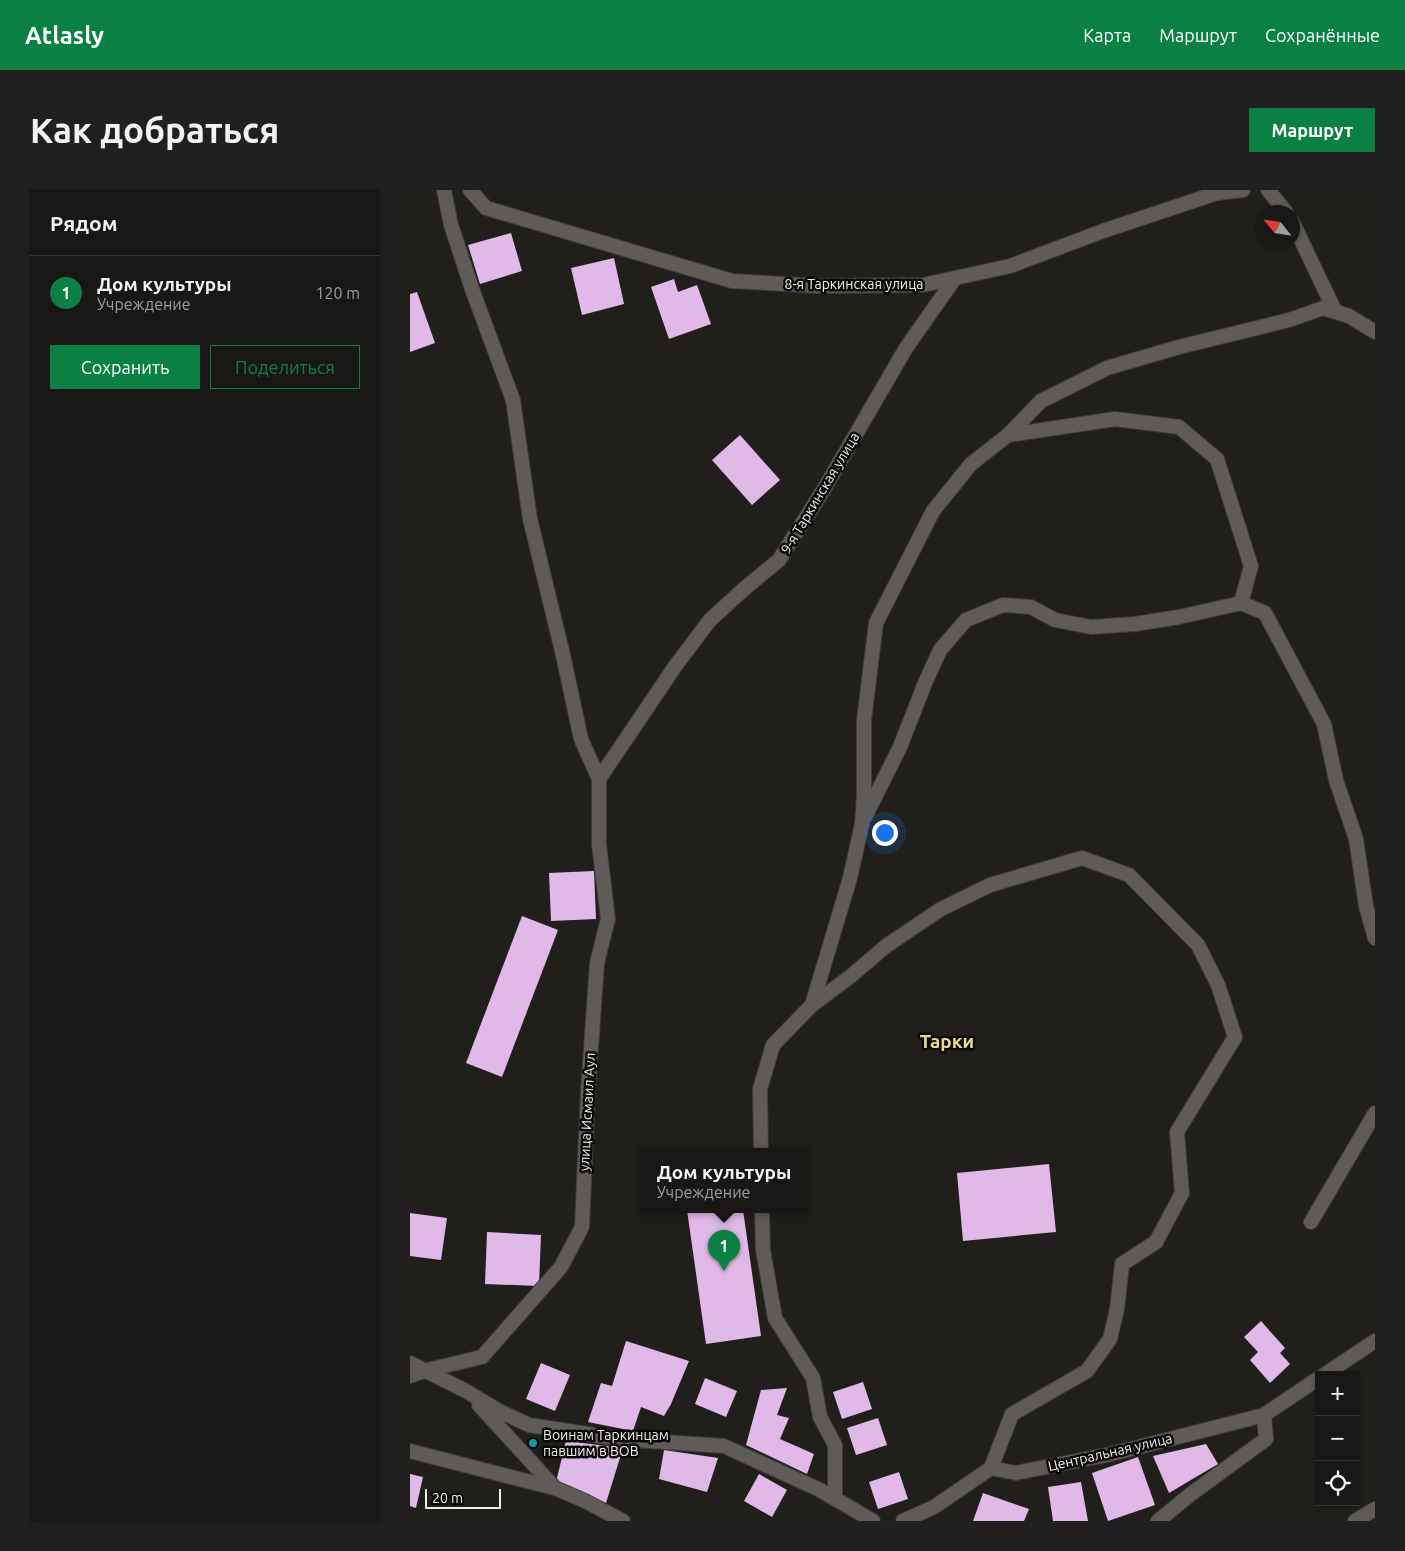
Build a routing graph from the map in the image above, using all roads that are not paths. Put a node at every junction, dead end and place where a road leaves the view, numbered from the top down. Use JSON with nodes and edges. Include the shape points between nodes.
{"nodes":[{"id":1,"x":444,"y":190,"type":"edge"},
{"id":2,"x":470,"y":190,"type":"edge"},
{"id":3,"x":1243,"y":190,"type":"edge"},
{"id":4,"x":1268,"y":190,"type":"edge"},
{"id":5,"x":1280,"y":205,"type":"edge"},
{"id":6,"x":1300,"y":238,"type":"edge"},
{"id":7,"x":955,"y":278,"type":"junction"},
{"id":8,"x":1335,"y":311,"type":"junction"},
{"id":9,"x":1375,"y":332,"type":"edge"},
{"id":10,"x":1008,"y":435,"type":"junction"},
{"id":11,"x":1241,"y":603,"type":"junction"},
{"id":12,"x":599,"y":778,"type":"junction"},
{"id":13,"x":862,"y":824,"type":"junction"},
{"id":14,"x":1375,"y":938,"type":"edge"},
{"id":15,"x":812,"y":1005,"type":"junction"},
{"id":16,"x":1375,"y":1113,"type":"edge"},
{"id":17,"x":761,"y":1148,"type":"edge"},
{"id":18,"x":762,"y":1213,"type":"edge"},
{"id":19,"x":1312,"y":1222,"type":"dead end"},
{"id":20,"x":1375,"y":1341,"type":"edge"},
{"id":21,"x":410,"y":1363,"type":"edge"},
{"id":22,"x":427,"y":1370,"type":"junction"},
{"id":23,"x":1330,"y":1371,"type":"edge"},
{"id":24,"x":410,"y":1376,"type":"edge"},
{"id":25,"x":1315,"y":1381,"type":"edge"},
{"id":26,"x":466,"y":1392,"type":"junction"},
{"id":27,"x":1264,"y":1415,"type":"junction"},
{"id":28,"x":410,"y":1451,"type":"edge"},
{"id":29,"x":991,"y":1468,"type":"junction"},
{"id":30,"x":555,"y":1488,"type":"junction"},
{"id":31,"x":835,"y":1499,"type":"junction"},
{"id":32,"x":1375,"y":1509,"type":"edge"},
{"id":33,"x":623,"y":1521,"type":"edge"},
{"id":34,"x":873,"y":1521,"type":"edge"},
{"id":35,"x":903,"y":1521,"type":"edge"},
{"id":36,"x":1158,"y":1521,"type":"edge"},
{"id":37,"x":1355,"y":1521,"type":"edge"}],
"edges":[{"from":1,"to":12,"type":"street","via":[[451,225],[472,289],[513,400],[530,519],[581,739]]},
{"from":2,"to":7,"type":"street","name":"8-я Таркинская улица","via":[[486,208],[732,281],[819,286],[923,285]]},
{"from":3,"to":7,"type":"street","name":"8-я Таркинская улица","via":[[1217,193],[1010,266]]},
{"from":4,"to":5,"type":"street"},
{"from":6,"to":8,"type":"street"},
{"from":7,"to":12,"type":"street","name":"9-я Таркинская улица","via":[[906,348],[779,560],[710,620]]},
{"from":8,"to":9,"type":"street"},
{"from":8,"to":10,"type":"street","via":[[1323,308],[1108,368],[1041,401]]},
{"from":10,"to":11,"type":"street","via":[[1115,419],[1179,426],[1217,458],[1251,566]]},
{"from":10,"to":13,"type":"street","via":[[971,464],[933,511],[876,623],[864,720]]},
{"from":11,"to":13,"type":"street","via":[[1179,617],[1091,627],[1055,620],[1031,607],[1003,605],[966,620],[940,650],[924,682],[900,747]]},
{"from":11,"to":14,"type":"street","via":[[1265,613],[1324,724],[1336,780],[1356,839],[1366,906]]},
{"from":12,"to":22,"type":"street","name":"улица Исмаил Аул","via":[[599,844],[608,919],[597,964],[582,1226],[561,1267],[482,1357]]},
{"from":13,"to":15,"type":"street","via":[[850,878]]},
{"from":15,"to":17,"type":"street","via":[[773,1045],[760,1089]]},
{"from":15,"to":29,"type":"street","via":[[886,946],[941,909],[990,885],[1082,858],[1129,876],[1198,945],[1218,985],[1234,1037],[1176,1132],[1182,1193],[1156,1242],[1122,1264],[1110,1340],[1087,1371],[1012,1414]]},
{"from":16,"to":19,"type":"street"},
{"from":18,"to":31,"type":"street","via":[[763,1250],[776,1318],[813,1378],[820,1417],[835,1445]]},
{"from":20,"to":23,"type":"street"},
{"from":21,"to":22,"type":"street"},
{"from":22,"to":24,"type":"street","name":"улица Исмаил Аул"},
{"from":22,"to":26,"type":"street"},
{"from":25,"to":27,"type":"street","name":"Центральная улица"},
{"from":26,"to":30,"type":"street"},
{"from":26,"to":31,"type":"street","via":[[529,1425],[620,1439],[724,1446]]},
{"from":27,"to":29,"type":"street","name":"Центральная улица","via":[[1111,1454],[1016,1473]]},
{"from":27,"to":36,"type":"street","via":[[1266,1440]]},
{"from":28,"to":30,"type":"street"},
{"from":29,"to":35,"type":"street","via":[[934,1507]]},
{"from":30,"to":33,"type":"street"},
{"from":31,"to":34,"type":"street"},
{"from":32,"to":37,"type":"street"}]}
